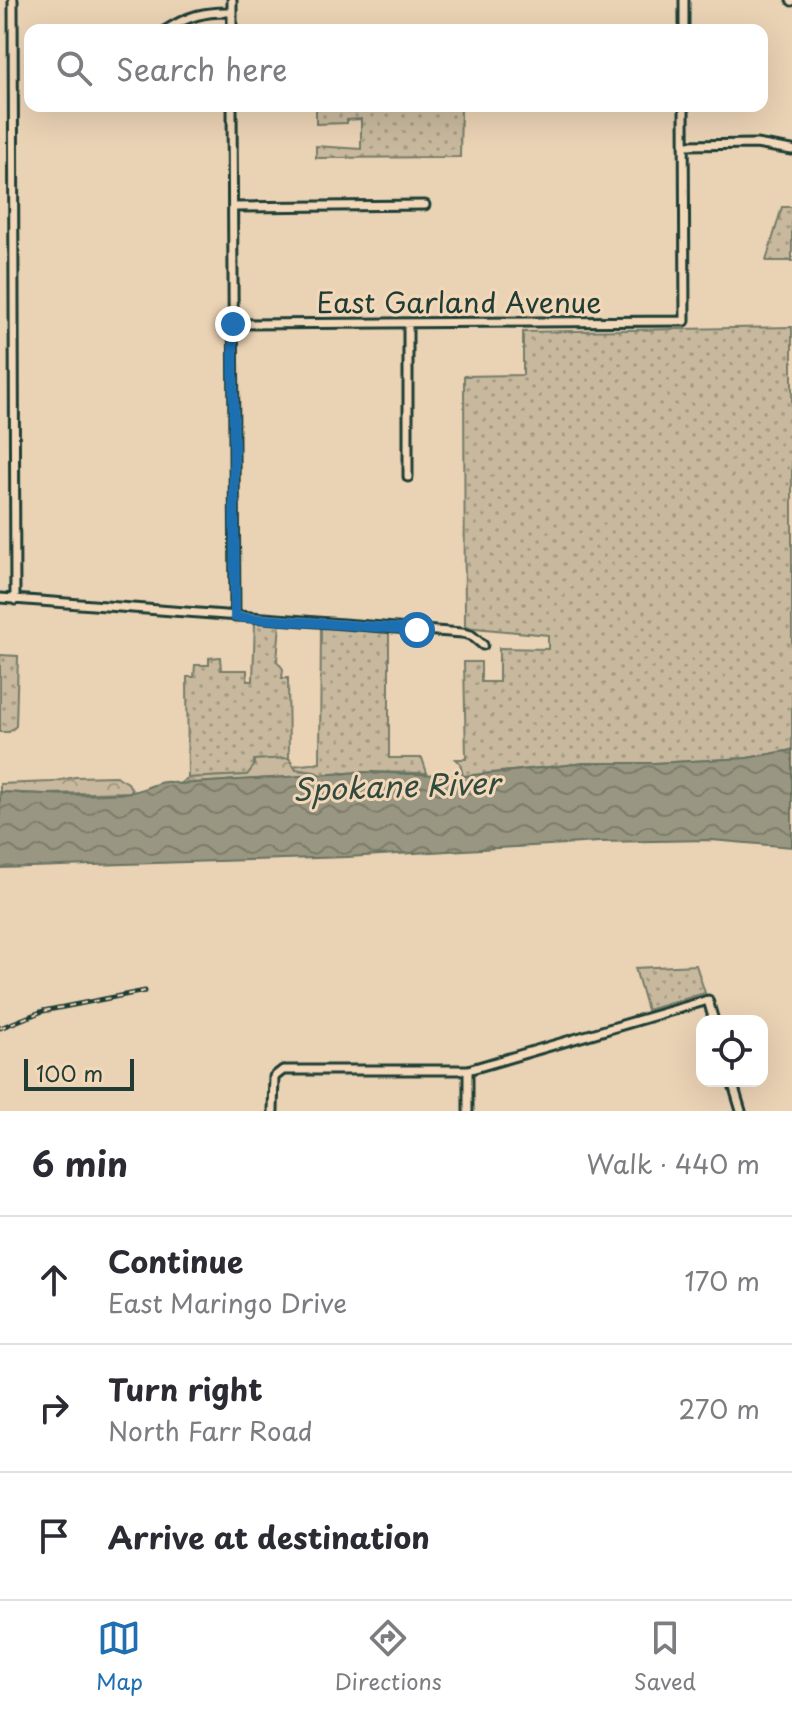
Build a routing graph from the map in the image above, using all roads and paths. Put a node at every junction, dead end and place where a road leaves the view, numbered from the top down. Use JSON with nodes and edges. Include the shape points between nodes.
{"nodes":[{"id":1,"x":13,"y":0,"type":"edge"},
{"id":2,"x":232,"y":0,"type":"edge"},
{"id":3,"x":684,"y":0,"type":"edge"},
{"id":4,"x":232,"y":12,"type":"junction"},
{"id":5,"x":0,"y":22,"type":"edge"},
{"id":6,"x":13,"y":22,"type":"junction"},
{"id":7,"x":177,"y":24,"type":"edge"},
{"id":8,"x":232,"y":24,"type":"edge"},
{"id":9,"x":684,"y":24,"type":"edge"},
{"id":10,"x":232,"y":112,"type":"edge"},
{"id":11,"x":684,"y":112,"type":"edge"},
{"id":12,"x":684,"y":145,"type":"junction"},
{"id":13,"x":792,"y":150,"type":"edge"},
{"id":14,"x":425,"y":205,"type":"dead end"},
{"id":15,"x":233,"y":207,"type":"junction"},
{"id":16,"x":233,"y":324,"type":"junction"},
{"id":17,"x":408,"y":324,"type":"junction"},
{"id":18,"x":408,"y":477,"type":"dead end"},
{"id":19,"x":0,"y":598,"type":"edge"},
{"id":20,"x":15,"y":600,"type":"junction"},
{"id":21,"x":235,"y":617,"type":"junction"},
{"id":22,"x":483,"y":645,"type":"dead end"},
{"id":23,"x":712,"y":1015,"type":"edge"},
{"id":24,"x":468,"y":1070,"type":"junction"},
{"id":25,"x":734,"y":1087,"type":"edge"},
{"id":26,"x":273,"y":1111,"type":"edge"},
{"id":27,"x":468,"y":1111,"type":"edge"},
{"id":28,"x":741,"y":1111,"type":"edge"}],
"edges":[{"from":1,"to":6,"type":"street"},
{"from":2,"to":4,"type":"street"},
{"from":3,"to":9,"type":"street"},
{"from":4,"to":7,"type":"street","via":[[209,11]]},
{"from":4,"to":8,"type":"street"},
{"from":5,"to":6,"type":"street"},
{"from":6,"to":20,"type":"street"},
{"from":10,"to":15,"type":"street"},
{"from":11,"to":12,"type":"street"},
{"from":12,"to":13,"type":"street","via":[[756,144]]},
{"from":12,"to":17,"type":"street","name":"East Garland Avenue","via":[[685,321]]},
{"from":14,"to":15,"type":"street"},
{"from":15,"to":16,"type":"street"},
{"from":16,"to":17,"type":"street","name":"East Garland Avenue"},
{"from":16,"to":21,"type":"street"},
{"from":17,"to":18,"type":"street"},
{"from":19,"to":20,"type":"street"},
{"from":20,"to":21,"type":"street"},
{"from":21,"to":22,"type":"street","via":[[462,633]]},
{"from":23,"to":24,"type":"street","via":[[708,1000]]},
{"from":24,"to":26,"type":"street","via":[[286,1070],[273,1080]]},
{"from":24,"to":27,"type":"street"},
{"from":25,"to":28,"type":"street"}]}
